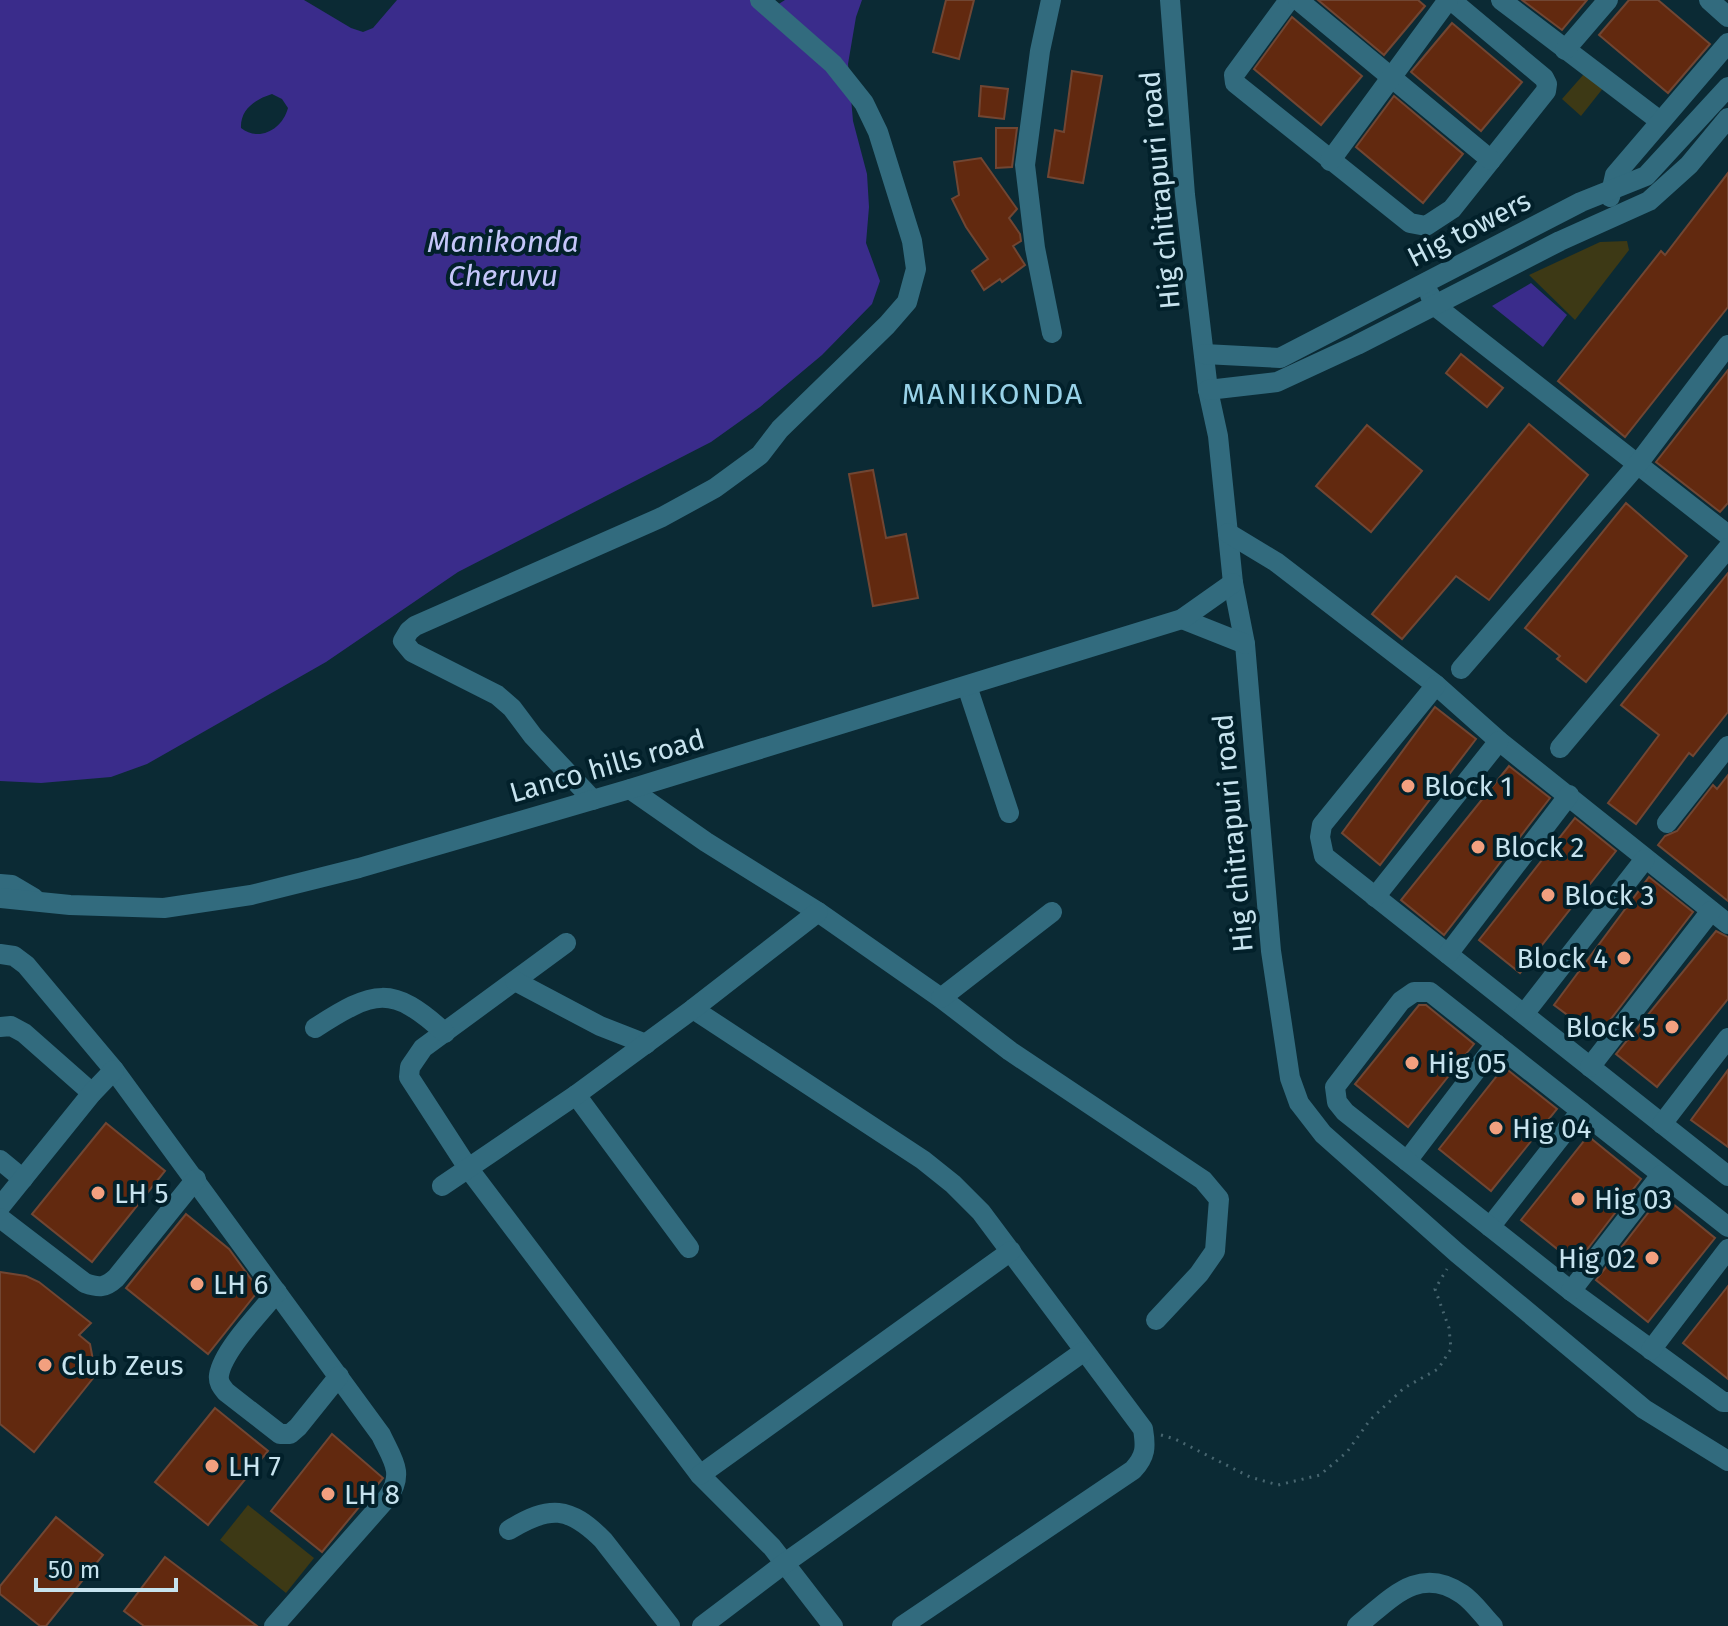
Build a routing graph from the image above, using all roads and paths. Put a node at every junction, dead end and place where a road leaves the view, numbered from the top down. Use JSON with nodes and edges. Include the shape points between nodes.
{"nodes":[{"id":1,"x":760,"y":0,"type":"edge"},
{"id":2,"x":1051,"y":0,"type":"edge"},
{"id":3,"x":1170,"y":0,"type":"edge"},
{"id":4,"x":1289,"y":0,"type":"edge"},
{"id":5,"x":1298,"y":0,"type":"edge"},
{"id":6,"x":1450,"y":0,"type":"edge"},
{"id":7,"x":1501,"y":0,"type":"edge"},
{"id":8,"x":1608,"y":0,"type":"edge"},
{"id":9,"x":1709,"y":0,"type":"edge"},
{"id":10,"x":1728,"y":17,"type":"edge"},
{"id":11,"x":1728,"y":43,"type":"edge"},
{"id":12,"x":1565,"y":50,"type":"junction"},
{"id":13,"x":1390,"y":78,"type":"junction"},
{"id":14,"x":1728,"y":87,"type":"edge"},
{"id":15,"x":1728,"y":118,"type":"edge"},
{"id":16,"x":1660,"y":121,"type":"junction"},
{"id":17,"x":1491,"y":160,"type":"junction"},
{"id":18,"x":1330,"y":161,"type":"junction"},
{"id":19,"x":1613,"y":190,"type":"junction"},
{"id":20,"x":1601,"y":221,"type":"junction"},
{"id":21,"x":1425,"y":283,"type":"junction"},
{"id":22,"x":1434,"y":305,"type":"junction"},
{"id":23,"x":1052,"y":333,"type":"dead end"},
{"id":24,"x":1728,"y":345,"type":"edge"},
{"id":25,"x":1204,"y":354,"type":"junction"},
{"id":26,"x":1208,"y":390,"type":"junction"},
{"id":27,"x":1637,"y":465,"type":"junction"},
{"id":28,"x":1228,"y":533,"type":"junction"},
{"id":29,"x":1728,"y":535,"type":"edge"},
{"id":30,"x":1728,"y":548,"type":"edge"},
{"id":31,"x":1233,"y":583,"type":"junction"},
{"id":32,"x":1182,"y":619,"type":"junction"},
{"id":33,"x":1245,"y":644,"type":"junction"},
{"id":34,"x":1461,"y":669,"type":"dead end"},
{"id":35,"x":1436,"y":685,"type":"junction"},
{"id":36,"x":967,"y":686,"type":"junction"},
{"id":37,"x":1499,"y":741,"type":"junction"},
{"id":38,"x":1728,"y":746,"type":"edge"},
{"id":39,"x":1560,"y":748,"type":"dead end"},
{"id":40,"x":630,"y":789,"type":"junction"},
{"id":41,"x":1569,"y":795,"type":"junction"},
{"id":42,"x":593,"y":800,"type":"junction"},
{"id":43,"x":1009,"y":813,"type":"dead end"},
{"id":44,"x":1667,"y":823,"type":"dead end"},
{"id":45,"x":1645,"y":859,"type":"junction"},
{"id":46,"x":0,"y":884,"type":"edge"},
{"id":47,"x":1375,"y":897,"type":"junction"},
{"id":48,"x":38,"y":900,"type":"junction"},
{"id":49,"x":1,"y":904,"type":"edge"},
{"id":50,"x":1711,"y":911,"type":"junction"},
{"id":51,"x":818,"y":912,"type":"junction"},
{"id":52,"x":1052,"y":912,"type":"dead end"},
{"id":53,"x":1728,"y":924,"type":"edge"},
{"id":54,"x":566,"y":943,"type":"dead end"},
{"id":55,"x":0,"y":954,"type":"edge"},
{"id":56,"x":1448,"y":954,"type":"junction"},
{"id":57,"x":515,"y":981,"type":"junction"},
{"id":58,"x":941,"y":998,"type":"junction"},
{"id":59,"x":693,"y":1009,"type":"junction"},
{"id":60,"x":1524,"y":1014,"type":"junction"},
{"id":61,"x":0,"y":1027,"type":"edge"},
{"id":62,"x":315,"y":1028,"type":"dead end"},
{"id":63,"x":445,"y":1033,"type":"junction"},
{"id":64,"x":1728,"y":1038,"type":"edge"},
{"id":65,"x":646,"y":1044,"type":"junction"},
{"id":66,"x":1496,"y":1044,"type":"junction"},
{"id":67,"x":1590,"y":1067,"type":"junction"},
{"id":68,"x":114,"y":1070,"type":"junction"},
{"id":69,"x":92,"y":1093,"type":"junction"},
{"id":70,"x":576,"y":1095,"type":"junction"},
{"id":71,"x":1581,"y":1111,"type":"junction"},
{"id":72,"x":1662,"y":1124,"type":"junction"},
{"id":73,"x":0,"y":1160,"type":"edge"},
{"id":74,"x":1407,"y":1161,"type":"junction"},
{"id":75,"x":468,"y":1168,"type":"junction"},
{"id":76,"x":1661,"y":1175,"type":"junction"},
{"id":77,"x":1728,"y":1176,"type":"edge"},
{"id":78,"x":23,"y":1179,"type":"junction"},
{"id":79,"x":196,"y":1179,"type":"junction"},
{"id":80,"x":442,"y":1186,"type":"dead end"},
{"id":81,"x":0,"y":1207,"type":"edge"},
{"id":82,"x":0,"y":1218,"type":"edge"},
{"id":83,"x":1490,"y":1227,"type":"junction"},
{"id":84,"x":1728,"y":1227,"type":"edge"},
{"id":85,"x":689,"y":1248,"type":"dead end"},
{"id":86,"x":1728,"y":1249,"type":"edge"},
{"id":87,"x":1011,"y":1251,"type":"junction"},
{"id":88,"x":1457,"y":1253,"type":"junction"},
{"id":89,"x":1571,"y":1291,"type":"junction"},
{"id":90,"x":277,"y":1292,"type":"junction"},
{"id":91,"x":1156,"y":1320,"type":"dead end"},
{"id":92,"x":1651,"y":1350,"type":"junction"},
{"id":93,"x":1083,"y":1352,"type":"junction"},
{"id":94,"x":339,"y":1376,"type":"junction"},
{"id":95,"x":1728,"y":1402,"type":"edge"},
{"id":96,"x":1143,"y":1429,"type":"junction"},
{"id":97,"x":1728,"y":1461,"type":"edge"},
{"id":98,"x":700,"y":1475,"type":"junction"},
{"id":99,"x":509,"y":1530,"type":"dead end"},
{"id":100,"x":785,"y":1563,"type":"junction"},
{"id":101,"x":706,"y":1623,"type":"edge"},
{"id":102,"x":274,"y":1626,"type":"edge"},
{"id":103,"x":670,"y":1626,"type":"edge"},
{"id":104,"x":833,"y":1626,"type":"edge"},
{"id":105,"x":902,"y":1626,"type":"edge"},
{"id":106,"x":1357,"y":1626,"type":"edge"},
{"id":107,"x":1493,"y":1626,"type":"edge"}],
"edges":[{"from":1,"to":42,"type":"street","via":[[833,64],[864,103],[912,241],[916,269],[907,302],[749,465],[715,488],[662,517],[415,626],[403,641],[412,652],[505,701]]},
{"from":2,"to":23,"type":"street","via":[[1025,165]]},
{"from":3,"to":25,"type":"street","name":"Hig chitrapuri road"},
{"from":4,"to":18,"type":"street","via":[[1234,75],[1235,83]]},
{"from":5,"to":13,"type":"street"},
{"from":6,"to":13,"type":"street"},
{"from":6,"to":17,"type":"street","via":[[1547,84]]},
{"from":7,"to":12,"type":"street"},
{"from":8,"to":12,"type":"street"},
{"from":9,"to":10,"type":"street"},
{"from":11,"to":16,"type":"street"},
{"from":12,"to":16,"type":"street"},
{"from":13,"to":17,"type":"street"},
{"from":13,"to":18,"type":"street"},
{"from":14,"to":19,"type":"street","name":"Hig towers","via":[[1646,176]]},
{"from":15,"to":20,"type":"street","via":[[1689,165],[1649,201]]},
{"from":16,"to":19,"type":"street","via":[[1615,175]]},
{"from":17,"to":18,"type":"street","via":[[1452,209],[1426,226],[1410,223]]},
{"from":19,"to":20,"type":"street"},
{"from":19,"to":21,"type":"street","name":"Hig towers"},
{"from":20,"to":22,"type":"street"},
{"from":21,"to":22,"type":"street"},
{"from":21,"to":25,"type":"street","name":"Hig towers","via":[[1280,358]]},
{"from":22,"to":26,"type":"street","via":[[1277,382]]},
{"from":22,"to":27,"type":"street"},
{"from":24,"to":27,"type":"street"},
{"from":25,"to":26,"type":"street","name":"Hig chitrapuri road"},
{"from":26,"to":28,"type":"street","name":"Hig chitrapuri road"},
{"from":27,"to":29,"type":"street"},
{"from":27,"to":34,"type":"street"},
{"from":28,"to":31,"type":"street","name":"Hig chitrapuri road"},
{"from":28,"to":35,"type":"street","via":[[1276,562]]},
{"from":30,"to":39,"type":"street"},
{"from":31,"to":32,"type":"street","name":"Lanco hills road"},
{"from":31,"to":33,"type":"street","name":"Hig chitrapuri road"},
{"from":32,"to":33,"type":"street"},
{"from":32,"to":36,"type":"street","name":"Lanco hills road"},
{"from":33,"to":88,"type":"street","name":"Hig chitrapuri road","via":[[1271,951],[1290,1078],[1299,1103],[1323,1134]]},
{"from":35,"to":37,"type":"street"},
{"from":35,"to":47,"type":"street","via":[[1322,825],[1324,856]]},
{"from":36,"to":40,"type":"street","name":"Lanco hills road"},
{"from":36,"to":43,"type":"street"},
{"from":37,"to":41,"type":"street"},
{"from":37,"to":47,"type":"street"},
{"from":38,"to":44,"type":"street"},
{"from":40,"to":42,"type":"street","name":"Lanco hills road"},
{"from":40,"to":51,"type":"street"},
{"from":41,"to":45,"type":"street"},
{"from":41,"to":56,"type":"street"},
{"from":42,"to":48,"type":"street","name":"Lanco hills road","via":[[359,868],[208,903],[164,908]]},
{"from":45,"to":50,"type":"street"},
{"from":45,"to":60,"type":"street"},
{"from":46,"to":48,"type":"street"},
{"from":47,"to":56,"type":"street"},
{"from":48,"to":49,"type":"street"},
{"from":50,"to":53,"type":"street"},
{"from":50,"to":67,"type":"street"},
{"from":51,"to":58,"type":"street"},
{"from":51,"to":59,"type":"street"},
{"from":52,"to":58,"type":"street"},
{"from":54,"to":57,"type":"street"},
{"from":55,"to":68,"type":"street","via":[[26,965]]},
{"from":56,"to":60,"type":"street"},
{"from":57,"to":63,"type":"street"},
{"from":57,"to":65,"type":"street"},
{"from":58,"to":91,"type":"street","via":[[1010,1051],[1203,1180],[1219,1199],[1215,1251]]},
{"from":59,"to":65,"type":"street"},
{"from":59,"to":87,"type":"street","via":[[923,1160],[981,1212]]},
{"from":60,"to":67,"type":"street"},
{"from":61,"to":69,"type":"street","via":[[24,1033]]},
{"from":62,"to":63,"type":"street","via":[[391,996],[423,1012]]},
{"from":63,"to":75,"type":"street","via":[[423,1048],[409,1077]]},
{"from":64,"to":72,"type":"street"},
{"from":65,"to":70,"type":"street"},
{"from":66,"to":71,"type":"street"},
{"from":66,"to":74,"type":"street"},
{"from":66,"to":74,"type":"street","via":[[1430,992],[1414,992],[1401,1001],[1335,1087],[1345,1112]]},
{"from":67,"to":72,"type":"street"},
{"from":68,"to":69,"type":"street"},
{"from":68,"to":79,"type":"street"},
{"from":69,"to":78,"type":"street"},
{"from":70,"to":75,"type":"street"},
{"from":70,"to":85,"type":"street"},
{"from":71,"to":76,"type":"street"},
{"from":71,"to":83,"type":"street"},
{"from":72,"to":77,"type":"street"},
{"from":73,"to":78,"type":"street"},
{"from":74,"to":83,"type":"street"},
{"from":75,"to":80,"type":"street"},
{"from":75,"to":98,"type":"street"},
{"from":76,"to":84,"type":"street"},
{"from":76,"to":89,"type":"street"},
{"from":78,"to":81,"type":"street"},
{"from":79,"to":82,"type":"street","via":[[107,1286],[85,1283]]},
{"from":79,"to":90,"type":"street"},
{"from":83,"to":89,"type":"street"},
{"from":86,"to":92,"type":"street"},
{"from":87,"to":93,"type":"street"},
{"from":87,"to":98,"type":"street"},
{"from":88,"to":96,"type":"path","via":[[1435,1289],[1451,1349],[1438,1369],[1404,1388],[1320,1475],[1278,1485]]},
{"from":88,"to":97,"type":"street","name":"Hig chitrapuri road","via":[[1644,1409]]},
{"from":89,"to":92,"type":"street"},
{"from":90,"to":94,"type":"street"},
{"from":90,"to":94,"type":"street","via":[[227,1356],[219,1383],[280,1434],[290,1434]]},
{"from":92,"to":95,"type":"street"},
{"from":93,"to":96,"type":"street"},
{"from":93,"to":100,"type":"street"},
{"from":94,"to":102,"type":"street","via":[[381,1435],[397,1471],[397,1485]]},
{"from":96,"to":105,"type":"street","via":[[1146,1447],[1133,1470]]},
{"from":98,"to":100,"type":"street"},
{"from":99,"to":103,"type":"street","via":[[534,1515],[568,1513],[603,1540]]},
{"from":100,"to":101,"type":"street"},
{"from":100,"to":104,"type":"street"},
{"from":106,"to":107,"type":"street","via":[[1403,1589],[1439,1582],[1463,1594]]}]}
